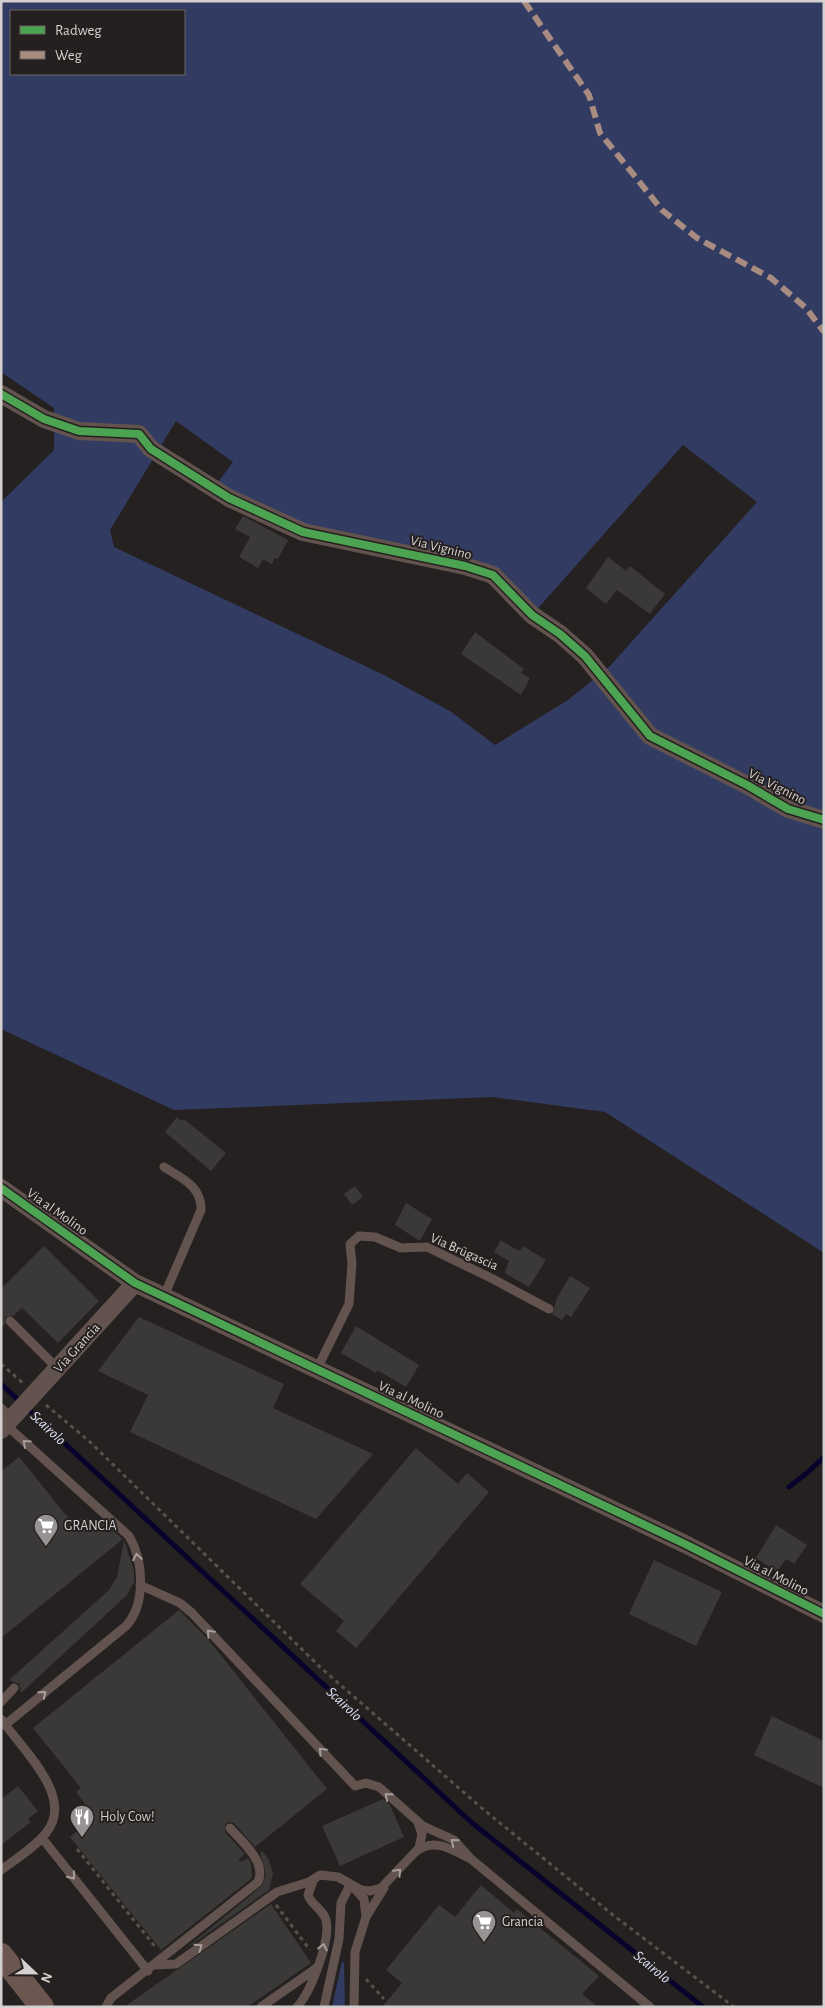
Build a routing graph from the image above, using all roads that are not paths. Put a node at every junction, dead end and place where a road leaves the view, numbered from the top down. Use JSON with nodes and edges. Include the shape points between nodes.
{"nodes":[{"id":1,"x":1,"y":394,"type":"edge"},
{"id":2,"x":824,"y":820,"type":"edge"},
{"id":3,"x":164,"y":1167,"type":"dead end"},
{"id":4,"x":1,"y":1188,"type":"edge"},
{"id":5,"x":135,"y":1283,"type":"junction"},
{"id":6,"x":164,"y":1296,"type":"junction"},
{"id":7,"x":548,"y":1309,"type":"dead end"},
{"id":8,"x":10,"y":1321,"type":"dead end"},
{"id":9,"x":58,"y":1369,"type":"junction"},
{"id":10,"x":317,"y":1369,"type":"junction"},
{"id":11,"x":8,"y":1419,"type":"edge"},
{"id":12,"x":140,"y":1586,"type":"junction"},
{"id":13,"x":824,"y":1614,"type":"edge"},
{"id":14,"x":14,"y":1688,"type":"dead end"},
{"id":15,"x":1,"y":1702,"type":"edge"},
{"id":16,"x":3,"y":1722,"type":"edge"},
{"id":17,"x":416,"y":1821,"type":"junction"},
{"id":18,"x":230,"y":1828,"type":"dead end"},
{"id":19,"x":42,"y":1838,"type":"junction"},
{"id":20,"x":417,"y":1852,"type":"junction"},
{"id":21,"x":471,"y":1859,"type":"junction"},
{"id":22,"x":1,"y":1870,"type":"edge"},
{"id":23,"x":313,"y":1881,"type":"junction"},
{"id":24,"x":386,"y":1885,"type":"junction"},
{"id":25,"x":352,"y":1887,"type":"junction"},
{"id":26,"x":366,"y":1917,"type":"junction"},
{"id":27,"x":1,"y":1955,"type":"edge"},
{"id":28,"x":318,"y":1967,"type":"junction"},
{"id":29,"x":152,"y":1968,"type":"junction"},
{"id":30,"x":16,"y":1973,"type":"junction"},
{"id":31,"x":42,"y":2007,"type":"edge"},
{"id":32,"x":56,"y":2007,"type":"edge"},
{"id":33,"x":106,"y":2007,"type":"edge"},
{"id":34,"x":261,"y":2007,"type":"edge"},
{"id":35,"x":297,"y":2007,"type":"edge"},
{"id":36,"x":324,"y":2007,"type":"edge"},
{"id":37,"x":354,"y":2007,"type":"edge"},
{"id":38,"x":650,"y":2007,"type":"edge"}],
"edges":[{"from":1,"to":2,"type":"street","name":"Via Vignino","via":[[44,419],[79,431],[139,434],[151,449],[229,498],[302,532],[465,566],[493,575],[532,615],[585,656],[650,736],[788,809]]},
{"from":3,"to":6,"type":"lane","via":[[197,1191],[202,1200],[202,1210]]},
{"from":4,"to":5,"type":"street","name":"Via al Molino"},
{"from":5,"to":6,"type":"street","name":"Via al Molino"},
{"from":5,"to":9,"type":"street","name":"Via Grancia"},
{"from":6,"to":10,"type":"street","name":"Via al Molino"},
{"from":7,"to":10,"type":"lane","name":"Via Brügascia","via":[[426,1247],[402,1248],[359,1236],[350,1244],[349,1304]]},
{"from":8,"to":9,"type":"lane"},
{"from":9,"to":11,"type":"street","name":"Via Grancia"},
{"from":10,"to":13,"type":"street","name":"Via al Molino","via":[[685,1544]]},
{"from":12,"to":11,"type":"lane","one_way":true,"via":[[136,1549],[129,1536]]},
{"from":16,"to":12,"type":"lane","one_way":true,"via":[[126,1626],[135,1613]]},
{"from":17,"to":12,"type":"lane","one_way":true,"via":[[374,1784],[355,1786],[192,1613],[180,1603]]},
{"from":14,"to":15,"type":"lane"},
{"from":16,"to":19,"type":"lane","via":[[51,1787],[54,1813]]},
{"from":17,"to":20,"type":"lane","via":[[422,1834]]},
{"from":21,"to":17,"type":"lane","one_way":true,"via":[[454,1840]]},
{"from":18,"to":29,"type":"lane","via":[[260,1864],[258,1882]]},
{"from":19,"to":22,"type":"lane"},
{"from":19,"to":29,"type":"lane","one_way":true},
{"from":20,"to":21,"type":"lane","via":[[424,1847],[440,1845]]},
{"from":24,"to":20,"type":"lane","one_way":true},
{"from":21,"to":38,"type":"lane"},
{"from":23,"to":25,"type":"lane","via":[[320,1875],[332,1875]]},
{"from":28,"to":23,"type":"lane","one_way":true,"via":[[327,1924],[323,1913],[308,1895]]},
{"from":29,"to":23,"type":"lane","one_way":true,"via":[[176,1964],[277,1892]]},
{"from":24,"to":25,"type":"lane","via":[[370,1892]]},
{"from":24,"to":26,"type":"lane"},
{"from":25,"to":26,"type":"lane","via":[[364,1899]]},
{"from":25,"to":36,"type":"lane","via":[[340,1906],[334,1968]]},
{"from":26,"to":37,"type":"lane","via":[[355,1952]]},
{"from":27,"to":30,"type":"main road"},
{"from":28,"to":34,"type":"lane"},
{"from":28,"to":35,"type":"lane"},
{"from":29,"to":33,"type":"lane","via":[[112,1998]]},
{"from":30,"to":31,"type":"main road"},
{"from":30,"to":32,"type":"main road"}]}
